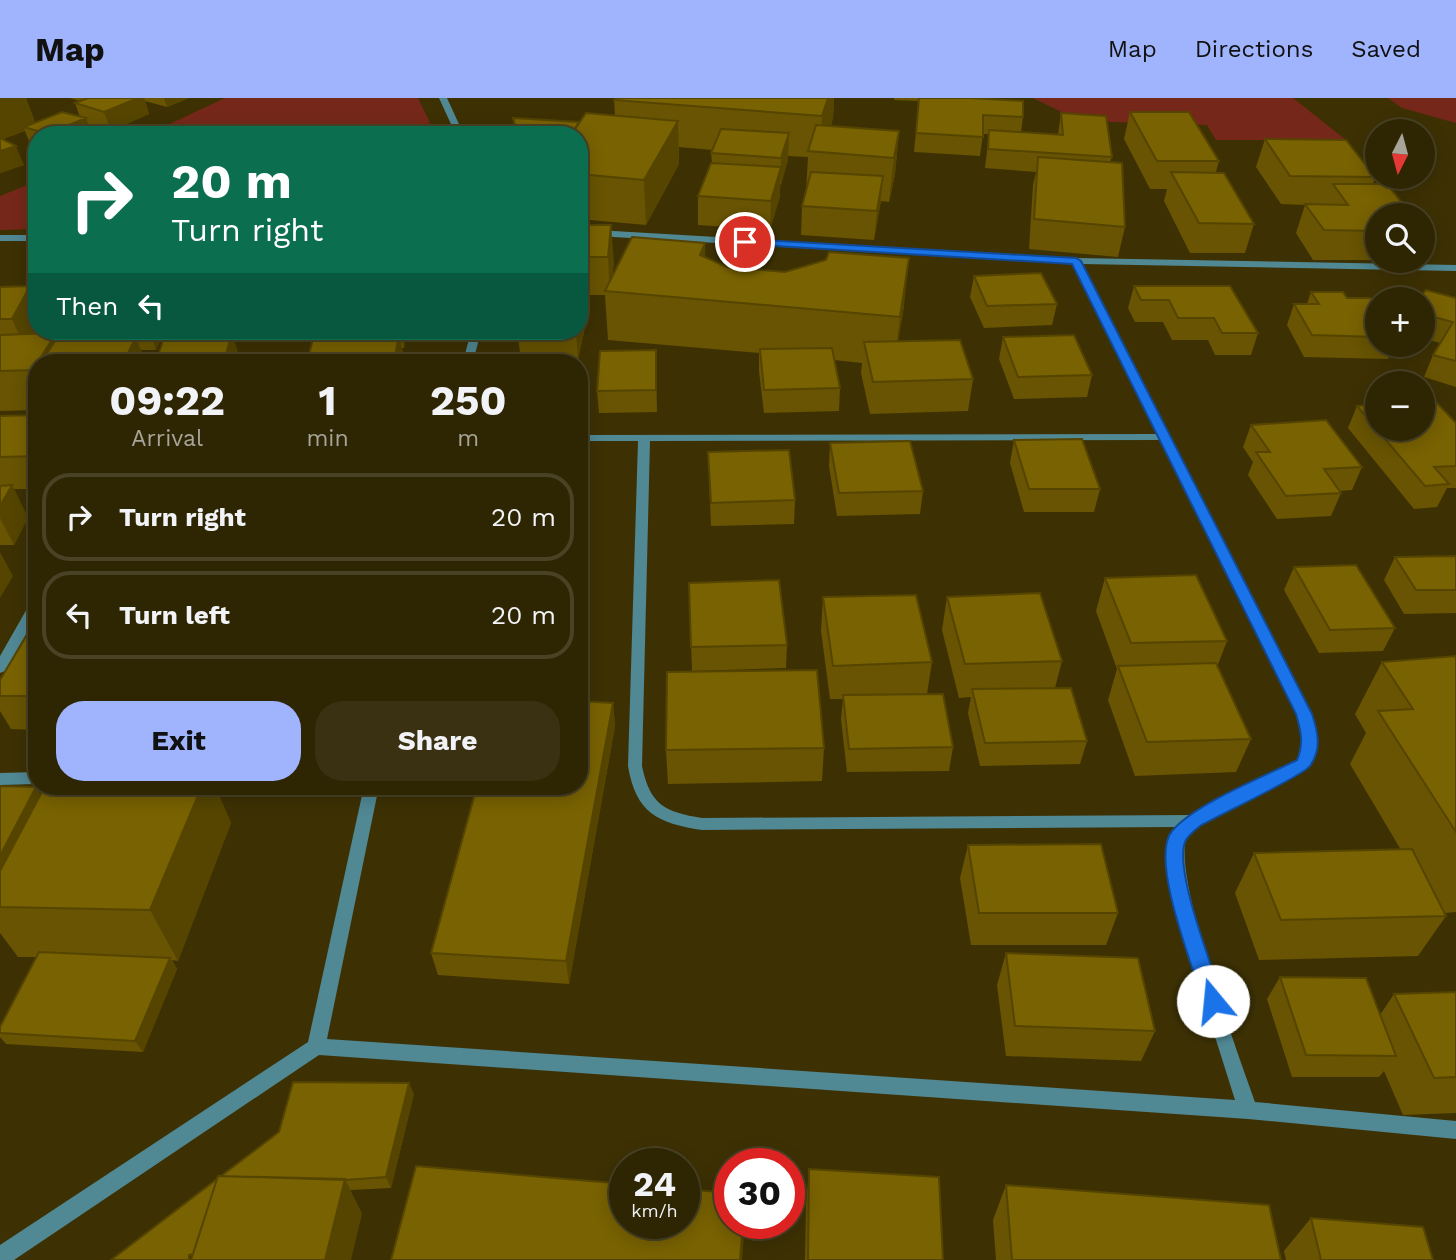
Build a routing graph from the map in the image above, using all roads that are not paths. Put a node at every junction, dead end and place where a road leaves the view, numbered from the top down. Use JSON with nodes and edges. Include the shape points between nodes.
{"nodes":[{"id":1,"x":443,"y":98,"type":"edge"},
{"id":2,"x":456,"y":126,"type":"edge"},
{"id":3,"x":588,"y":233,"type":"edge"},
{"id":4,"x":0,"y":238,"type":"edge"},
{"id":5,"x":28,"y":238,"type":"edge"},
{"id":6,"x":1076,"y":261,"type":"junction"},
{"id":7,"x":1456,"y":268,"type":"edge"},
{"id":8,"x":1163,"y":437,"type":"junction"},
{"id":9,"x":588,"y":438,"type":"edge"},
{"id":10,"x":644,"y":438,"type":"junction"},
{"id":11,"x":28,"y":619,"type":"edge"},
{"id":12,"x":0,"y":668,"type":"edge"},
{"id":13,"x":28,"y":778,"type":"edge"},
{"id":14,"x":0,"y":779,"type":"edge"},
{"id":15,"x":369,"y":795,"type":"edge"},
{"id":16,"x":1193,"y":821,"type":"junction"},
{"id":17,"x":316,"y":1047,"type":"junction"},
{"id":18,"x":1248,"y":1110,"type":"junction"},
{"id":19,"x":1456,"y":1130,"type":"edge"},
{"id":20,"x":0,"y":1257,"type":"edge"}],
"edges":[{"from":1,"to":2,"type":"street"},
{"from":3,"to":6,"type":"street"},
{"from":4,"to":5,"type":"street"},
{"from":6,"to":7,"type":"street"},
{"from":6,"to":8,"type":"street"},
{"from":8,"to":10,"type":"street"},
{"from":8,"to":16,"type":"street","via":[[1304,714],[1311,748],[1303,764]]},
{"from":9,"to":10,"type":"street"},
{"from":10,"to":16,"type":"street","via":[[635,766],[638,788],[651,807],[673,820],[702,824]]},
{"from":11,"to":12,"type":"street"},
{"from":13,"to":14,"type":"street"},
{"from":15,"to":17,"type":"street"},
{"from":16,"to":18,"type":"street","via":[[1177,837],[1175,847],[1180,895]]},
{"from":17,"to":18,"type":"street"},
{"from":17,"to":20,"type":"street"},
{"from":18,"to":19,"type":"street"}]}
